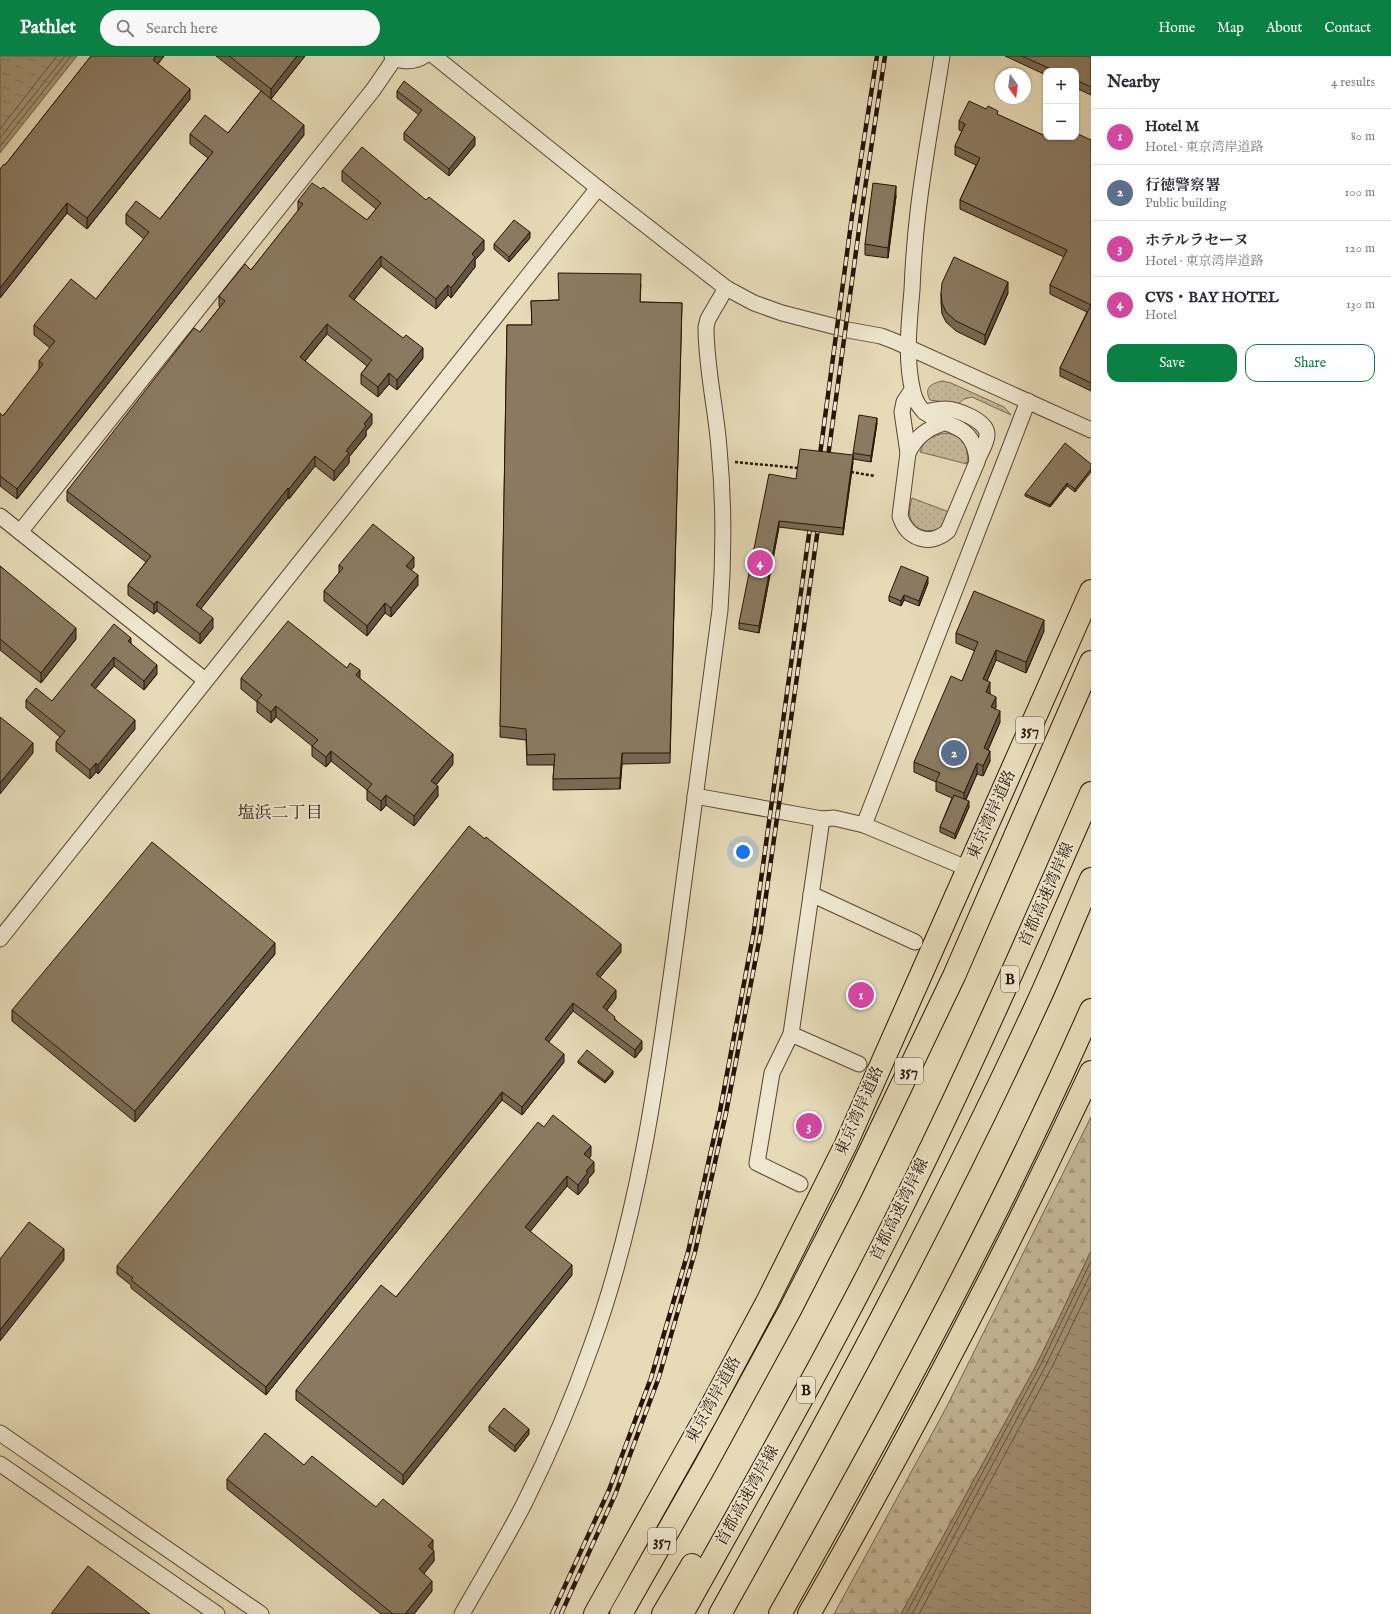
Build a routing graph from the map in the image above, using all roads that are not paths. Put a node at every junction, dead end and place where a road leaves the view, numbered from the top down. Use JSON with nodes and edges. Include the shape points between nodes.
{"nodes":[{"id":1,"x":424,"y":56,"type":"edge"},
{"id":2,"x":434,"y":56,"type":"edge"},
{"id":3,"x":942,"y":56,"type":"edge"},
{"id":4,"x":394,"y":57,"type":"edge"},
{"id":5,"x":598,"y":188,"type":"junction"},
{"id":6,"x":726,"y":288,"type":"junction"},
{"id":7,"x":908,"y":346,"type":"junction"},
{"id":8,"x":912,"y":390,"type":"junction"},
{"id":9,"x":1028,"y":401,"type":"junction"},
{"id":10,"x":924,"y":412,"type":"junction"},
{"id":11,"x":944,"y":423,"type":"junction"},
{"id":12,"x":1091,"y":430,"type":"edge"},
{"id":13,"x":908,"y":453,"type":"junction"},
{"id":14,"x":977,"y":462,"type":"junction"},
{"id":15,"x":0,"y":516,"type":"edge"},
{"id":16,"x":20,"y":532,"type":"junction"},
{"id":17,"x":1091,"y":591,"type":"edge"},
{"id":18,"x":1091,"y":662,"type":"edge"},
{"id":19,"x":205,"y":680,"type":"junction"},
{"id":20,"x":1091,"y":793,"type":"edge"},
{"id":21,"x":695,"y":796,"type":"junction"},
{"id":22,"x":822,"y":819,"type":"junction"},
{"id":23,"x":864,"y":825,"type":"junction"},
{"id":24,"x":969,"y":869,"type":"junction"},
{"id":25,"x":1091,"y":879,"type":"edge"},
{"id":26,"x":811,"y":894,"type":"junction"},
{"id":27,"x":0,"y":939,"type":"edge"},
{"id":28,"x":915,"y":942,"type":"dead end"},
{"id":29,"x":1091,"y":1010,"type":"edge"},
{"id":30,"x":791,"y":1034,"type":"junction"},
{"id":31,"x":859,"y":1064,"type":"dead end"},
{"id":32,"x":1091,"y":1072,"type":"edge"},
{"id":33,"x":800,"y":1184,"type":"dead end"},
{"id":34,"x":795,"y":1411,"type":"junction"},
{"id":35,"x":0,"y":1433,"type":"edge"},
{"id":36,"x":0,"y":1464,"type":"edge"},
{"id":37,"x":178,"y":1556,"type":"junction"},
{"id":38,"x":164,"y":1577,"type":"junction"},
{"id":39,"x":217,"y":1614,"type":"edge"},
{"id":40,"x":260,"y":1614,"type":"edge"},
{"id":41,"x":462,"y":1614,"type":"edge"},
{"id":42,"x":595,"y":1614,"type":"edge"},
{"id":43,"x":621,"y":1614,"type":"edge"},
{"id":44,"x":663,"y":1614,"type":"edge"},
{"id":45,"x":682,"y":1614,"type":"edge"},
{"id":46,"x":720,"y":1614,"type":"edge"},
{"id":47,"x":780,"y":1614,"type":"edge"},
{"id":48,"x":809,"y":1614,"type":"edge"}],
"edges":[{"from":1,"to":4,"type":"street","via":[[413,61]]},
{"from":2,"to":5,"type":"street"},
{"from":3,"to":7,"type":"street","via":[[918,210]]},
{"from":4,"to":16,"type":"street","via":[[373,90]]},
{"from":5,"to":6,"type":"street"},
{"from":5,"to":19,"type":"street"},
{"from":6,"to":7,"type":"street","via":[[754,303],[782,313],[881,336]]},
{"from":6,"to":21,"type":"street","via":[[708,318],[706,327],[719,449],[723,545],[720,610]]},
{"from":7,"to":8,"type":"street"},
{"from":7,"to":9,"type":"street"},
{"from":8,"to":10,"type":"street","via":[[915,400]]},
{"from":8,"to":13,"type":"street","via":[[904,402],[902,412]]},
{"from":9,"to":12,"type":"street"},
{"from":9,"to":23,"type":"street"},
{"from":10,"to":11,"type":"street"},
{"from":10,"to":14,"type":"street","via":[[954,410],[981,422],[986,427],[987,435]]},
{"from":11,"to":13,"type":"street","via":[[933,426],[919,436]]},
{"from":11,"to":14,"type":"street","via":[[962,430],[969,436],[974,443]]},
{"from":13,"to":14,"type":"street","via":[[900,516],[907,531],[929,540],[942,537],[948,531]]},
{"from":15,"to":16,"type":"street"},
{"from":16,"to":19,"type":"street"},
{"from":17,"to":24,"type":"highway","name":"東京湾岸道路","number":"357"},
{"from":18,"to":43,"type":"highway","name":"東京湾岸道路","number":"357","via":[[954,976],[900,1092],[790,1310]]},
{"from":19,"to":27,"type":"street"},
{"from":20,"to":34,"type":"highway","name":"首都高速湾岸線","number":"B","via":[[1005,990],[924,1162]]},
{"from":21,"to":22,"type":"street"},
{"from":21,"to":41,"type":"street","via":[[656,1084],[637,1189],[617,1268],[592,1344],[549,1450],[524,1504]]},
{"from":22,"to":23,"type":"street","via":[[834,818]]},
{"from":22,"to":26,"type":"street"},
{"from":23,"to":24,"type":"street"},
{"from":24,"to":42,"type":"highway","name":"東京湾岸道路","number":"357","via":[[846,1144],[798,1242]]},
{"from":25,"to":46,"type":"highway","name":"首都高速湾岸線","number":"B","via":[[1037,1004],[953,1176],[866,1347]]},
{"from":26,"to":28,"type":"street"},
{"from":26,"to":30,"type":"street"},
{"from":29,"to":47,"type":"highway","via":[[1009,1184],[922,1355]]},
{"from":30,"to":31,"type":"street"},
{"from":30,"to":33,"type":"street","via":[[772,1074],[757,1163]]},
{"from":32,"to":48,"type":"highway","via":[[1043,1175],[981,1297],[860,1525]]},
{"from":34,"to":44,"type":"highway","via":[[729,1505]]},
{"from":34,"to":45,"type":"highway","name":"首都高速湾岸線","number":"B"},
{"from":35,"to":37,"type":"street"},
{"from":36,"to":38,"type":"street"},
{"from":37,"to":38,"type":"street"},
{"from":37,"to":40,"type":"street"},
{"from":38,"to":39,"type":"street"}]}
